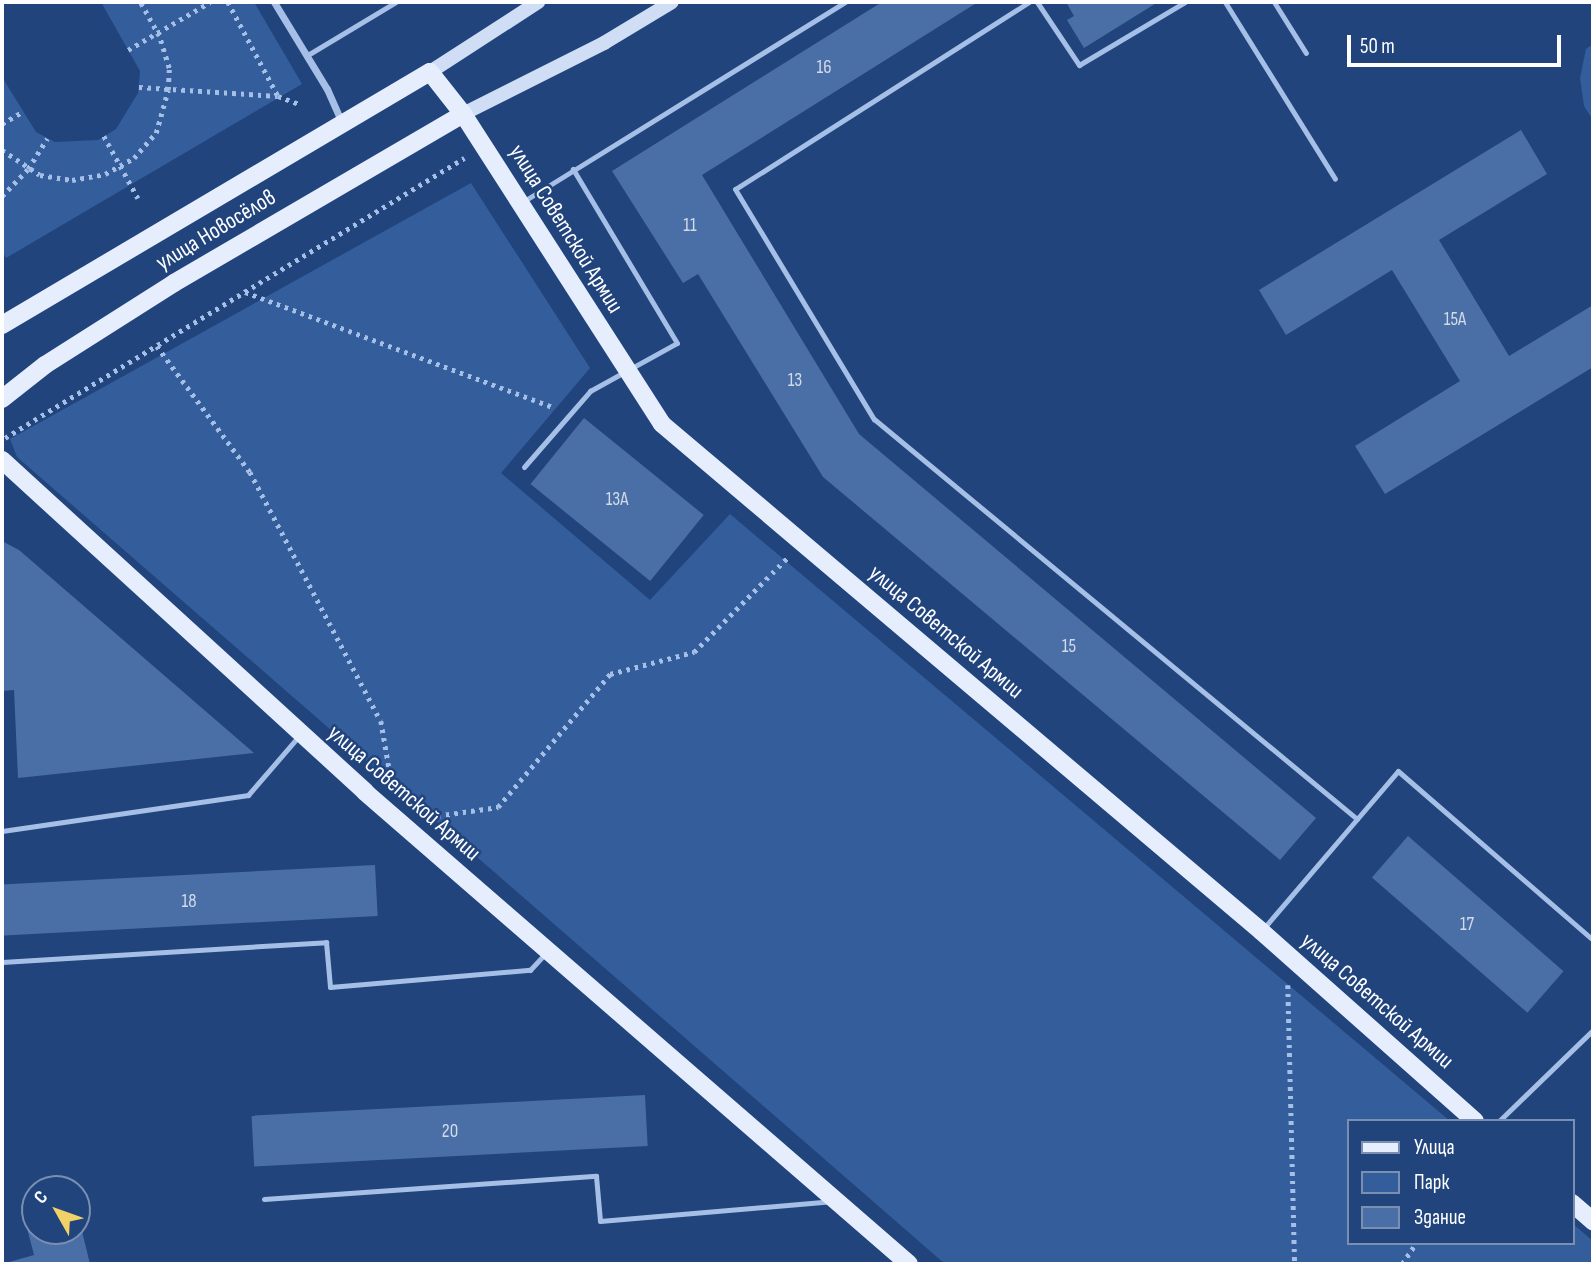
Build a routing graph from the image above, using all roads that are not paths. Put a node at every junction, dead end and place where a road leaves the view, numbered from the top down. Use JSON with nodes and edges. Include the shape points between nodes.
{"nodes":[{"id":1,"x":274,"y":2,"type":"edge"},
{"id":2,"x":396,"y":2,"type":"edge"},
{"id":3,"x":538,"y":2,"type":"edge"},
{"id":4,"x":672,"y":2,"type":"edge"},
{"id":5,"x":845,"y":2,"type":"edge"},
{"id":6,"x":1029,"y":2,"type":"edge"},
{"id":7,"x":1038,"y":2,"type":"edge"},
{"id":8,"x":1185,"y":2,"type":"edge"},
{"id":9,"x":1226,"y":2,"type":"edge"},
{"id":10,"x":1274,"y":2,"type":"edge"},
{"id":11,"x":1306,"y":53,"type":"dead end"},
{"id":12,"x":306,"y":55,"type":"junction"},
{"id":13,"x":430,"y":72,"type":"junction"},
{"id":14,"x":463,"y":114,"type":"junction"},
{"id":15,"x":342,"y":124,"type":"junction"},
{"id":16,"x":573,"y":169,"type":"junction"},
{"id":17,"x":1335,"y":179,"type":"dead end"},
{"id":18,"x":521,"y":203,"type":"junction"},
{"id":19,"x":2,"y":325,"type":"edge"},
{"id":20,"x":626,"y":369,"type":"junction"},
{"id":21,"x":2,"y":399,"type":"edge"},
{"id":22,"x":2,"y":460,"type":"edge"},
{"id":23,"x":524,"y":467,"type":"dead end"},
{"id":24,"x":300,"y":734,"type":"junction"},
{"id":25,"x":1357,"y":819,"type":"junction"},
{"id":26,"x":2,"y":831,"type":"edge"},
{"id":27,"x":1261,"y":931,"type":"junction"},
{"id":28,"x":1593,"y":940,"type":"edge"},
{"id":29,"x":548,"y":950,"type":"junction"},
{"id":30,"x":2,"y":962,"type":"edge"},
{"id":31,"x":1593,"y":1030,"type":"edge"},
{"id":32,"x":1473,"y":1119,"type":"edge"},
{"id":33,"x":1501,"y":1119,"type":"edge"},
{"id":34,"x":264,"y":1199,"type":"dead end"},
{"id":35,"x":836,"y":1201,"type":"junction"},
{"id":36,"x":1574,"y":1205,"type":"edge"},
{"id":37,"x":1593,"y":1221,"type":"edge"},
{"id":38,"x":909,"y":1264,"type":"edge"}],
"edges":[{"from":1,"to":12,"type":"street"},
{"from":2,"to":12,"type":"lane"},
{"from":3,"to":13,"type":"main road","name":"улица Новосёлов"},
{"from":4,"to":14,"type":"main road","name":"улица Новосёлов","via":[[604,43]]},
{"from":5,"to":16,"type":"lane"},
{"from":6,"to":25,"type":"lane","via":[[735,189],[874,419]]},
{"from":7,"to":8,"type":"lane","via":[[1079,65]]},
{"from":9,"to":17,"type":"lane"},
{"from":10,"to":11,"type":"lane"},
{"from":12,"to":15,"type":"street"},
{"from":13,"to":14,"type":"main road"},
{"from":13,"to":15,"type":"main road","name":"улица Новосёлов"},
{"from":14,"to":18,"type":"main road","name":"улица Советской Армии"},
{"from":14,"to":21,"type":"main road","name":"улица Новосёлов","via":[[174,283],[45,365]]},
{"from":15,"to":19,"type":"main road","name":"улица Новосёлов"},
{"from":16,"to":18,"type":"lane"},
{"from":16,"to":20,"type":"lane","via":[[677,343]]},
{"from":18,"to":20,"type":"main road","name":"улица Советской Армии"},
{"from":20,"to":23,"type":"lane","via":[[590,391]]},
{"from":20,"to":27,"type":"main road","name":"улица Советской Армии","via":[[662,424]]},
{"from":22,"to":24,"type":"main road","name":"улица Советской Армии"},
{"from":24,"to":26,"type":"lane","via":[[248,795]]},
{"from":24,"to":29,"type":"main road","name":"улица Советской Армии"},
{"from":25,"to":27,"type":"lane"},
{"from":25,"to":28,"type":"lane","via":[[1398,771]]},
{"from":27,"to":32,"type":"main road","name":"улица Советской Армии"},
{"from":29,"to":30,"type":"lane","via":[[530,970],[330,986],[327,942]]},
{"from":29,"to":35,"type":"main road","name":"улица Советской Армии"},
{"from":31,"to":33,"type":"lane"},
{"from":34,"to":35,"type":"lane","via":[[596,1176],[600,1221]]},
{"from":35,"to":38,"type":"main road","name":"улица Советской Армии"},
{"from":36,"to":37,"type":"main road"}]}
